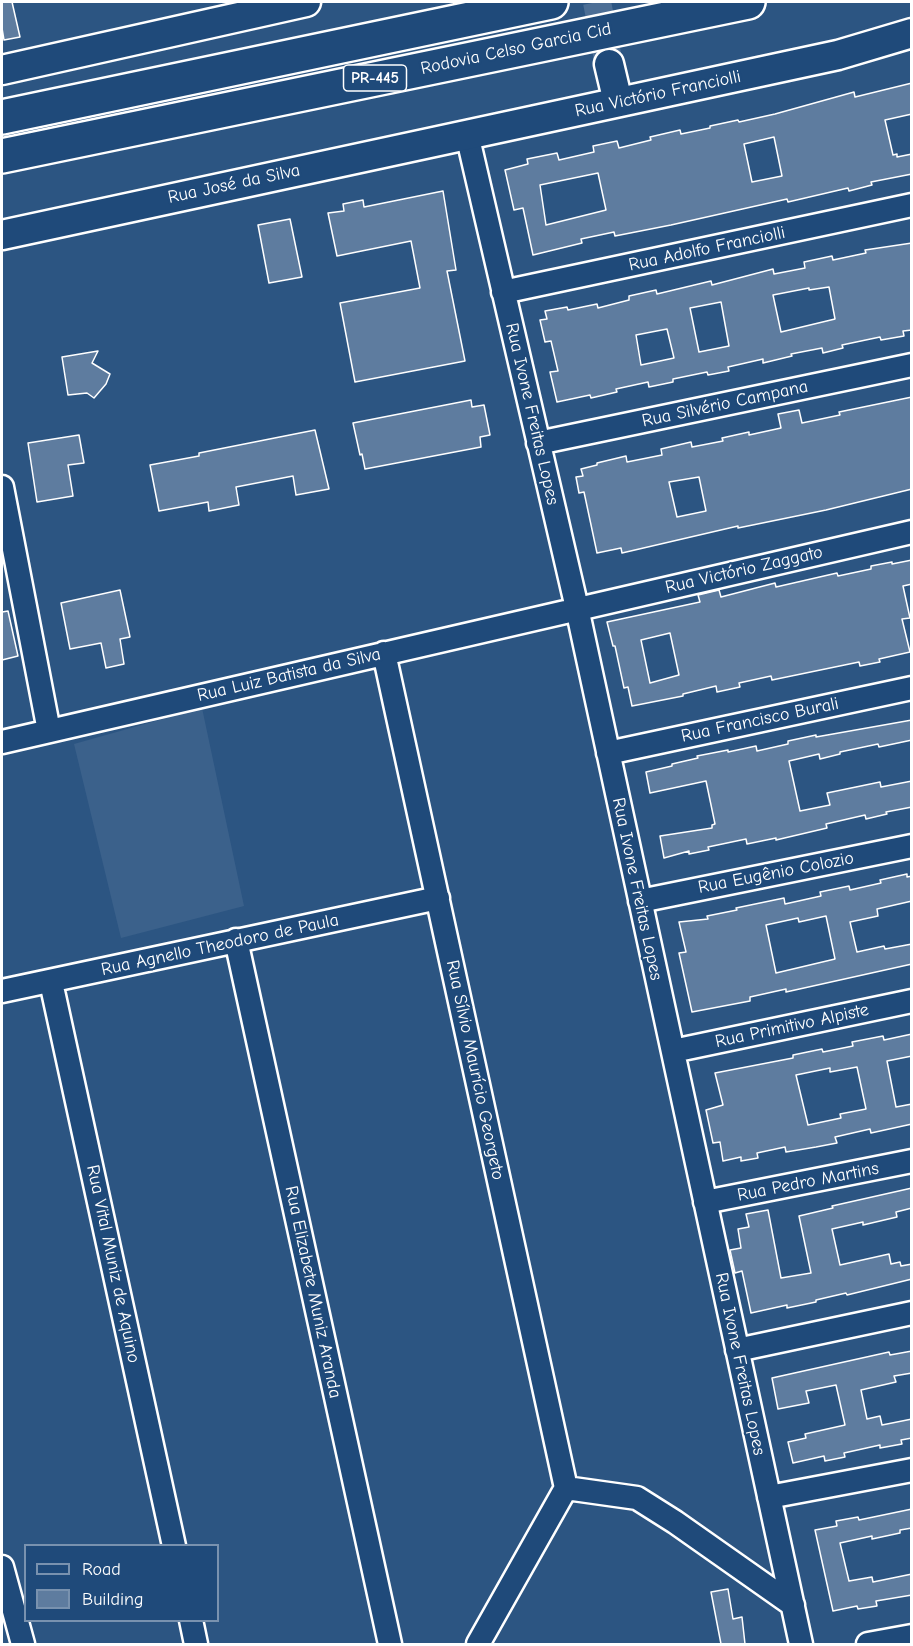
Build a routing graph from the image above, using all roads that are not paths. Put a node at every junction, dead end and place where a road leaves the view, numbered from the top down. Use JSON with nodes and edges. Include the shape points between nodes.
{"nodes":[{"id":1,"x":306,"y":2,"type":"edge"},
{"id":2,"x":550,"y":2,"type":"edge"},
{"id":3,"x":748,"y":2,"type":"edge"},
{"id":4,"x":912,"y":33,"type":"edge"},
{"id":5,"x":912,"y":43,"type":"edge"},
{"id":6,"x":850,"y":52,"type":"junction"},
{"id":7,"x":609,"y":64,"type":"tunnel mouth"},
{"id":8,"x":2,"y":70,"type":"edge"},
{"id":9,"x":618,"y":102,"type":"junction"},
{"id":10,"x":2,"y":117,"type":"edge"},
{"id":11,"x":467,"y":134,"type":"junction"},
{"id":12,"x":2,"y":156,"type":"edge"},
{"id":13,"x":912,"y":206,"type":"edge"},
{"id":14,"x":2,"y":235,"type":"edge"},
{"id":15,"x":503,"y":292,"type":"junction"},
{"id":16,"x":912,"y":365,"type":"edge"},
{"id":17,"x":538,"y":443,"type":"junction"},
{"id":18,"x":2,"y":487,"type":"edge"},
{"id":19,"x":912,"y":532,"type":"edge"},
{"id":20,"x":577,"y":608,"type":"junction"},
{"id":21,"x":384,"y":653,"type":"junction"},
{"id":22,"x":912,"y":688,"type":"edge"},
{"id":23,"x":50,"y":731,"type":"junction"},
{"id":24,"x":2,"y":742,"type":"edge"},
{"id":25,"x":608,"y":753,"type":"junction"},
{"id":26,"x":912,"y":846,"type":"edge"},
{"id":27,"x":438,"y":898,"type":"junction"},
{"id":28,"x":640,"y":901,"type":"junction"},
{"id":29,"x":236,"y":940,"type":"junction"},
{"id":30,"x":51,"y":982,"type":"junction"},
{"id":31,"x":2,"y":991,"type":"edge"},
{"id":32,"x":912,"y":1001,"type":"edge"},
{"id":33,"x":673,"y":1051,"type":"junction"},
{"id":34,"x":912,"y":1161,"type":"edge"},
{"id":35,"x":705,"y":1202,"type":"junction"},
{"id":36,"x":912,"y":1312,"type":"edge"},
{"id":37,"x":737,"y":1350,"type":"junction"},
{"id":38,"x":912,"y":1470,"type":"edge"},
{"id":39,"x":566,"y":1488,"type":"junction"},
{"id":40,"x":770,"y":1497,"type":"junction"},
{"id":41,"x":174,"y":1544,"type":"edge"},
{"id":42,"x":2,"y":1567,"type":"edge"},
{"id":43,"x":793,"y":1605,"type":"junction"},
{"id":44,"x":190,"y":1622,"type":"edge"},
{"id":45,"x":912,"y":1636,"type":"edge"},
{"id":46,"x":23,"y":1644,"type":"edge"},
{"id":47,"x":196,"y":1644,"type":"edge"},
{"id":48,"x":390,"y":1644,"type":"edge"},
{"id":49,"x":478,"y":1644,"type":"edge"},
{"id":50,"x":801,"y":1644,"type":"edge"},
{"id":51,"x":868,"y":1644,"type":"edge"}],
"edges":[{"from":1,"to":8,"type":"street"},
{"from":2,"to":10,"type":"highway","number":"PR-445"},
{"from":3,"to":12,"type":"highway","name":"Rodovia Celso Garcia Cid","number":"PR-445"},
{"from":4,"to":6,"type":"street","name":"Rua Victório Franciolli"},
{"from":5,"to":6,"type":"street","name":"Rua Victório Franciolli"},
{"from":6,"to":9,"type":"street","name":"Rua Victório Franciolli"},
{"from":7,"to":9,"type":"street"},
{"from":9,"to":11,"type":"street","name":"Rua Victório Franciolli"},
{"from":11,"to":14,"type":"street","name":"Rua José da Silva"},
{"from":11,"to":15,"type":"street","name":"Rua Ivone Freitas Lopes"},
{"from":13,"to":15,"type":"street","name":"Rua Adolfo Franciolli"},
{"from":15,"to":17,"type":"street","name":"Rua Ivone Freitas Lopes"},
{"from":16,"to":17,"type":"street","name":"Rua Silvério Campana"},
{"from":17,"to":20,"type":"street","name":"Rua Ivone Freitas Lopes"},
{"from":18,"to":23,"type":"street"},
{"from":19,"to":20,"type":"street","name":"Rua Victório Zaggato"},
{"from":20,"to":21,"type":"street","name":"Rua Luiz Batista da Silva"},
{"from":20,"to":25,"type":"street","name":"Rua Ivone Freitas Lopes"},
{"from":21,"to":23,"type":"street","name":"Rua Luiz Batista da Silva"},
{"from":21,"to":27,"type":"street","name":"Rua Sílvio Maurício Georgeto"},
{"from":22,"to":25,"type":"street","name":"Rua Francisco Burali"},
{"from":23,"to":24,"type":"street","name":"Rua Luiz Batista da Silva"},
{"from":25,"to":28,"type":"street","name":"Rua Ivone Freitas Lopes"},
{"from":26,"to":28,"type":"street","name":"Rua Eugênio Colozio"},
{"from":27,"to":29,"type":"street","name":"Rua Agnello Theodoro de Paula"},
{"from":27,"to":39,"type":"street","name":"Rua Sílvio Maurício Georgeto"},
{"from":28,"to":33,"type":"street","name":"Rua Ivone Freitas Lopes"},
{"from":29,"to":30,"type":"street","name":"Rua Agnello Theodoro de Paula"},
{"from":29,"to":48,"type":"street","name":"Rua Elizabete Muniz Aranda"},
{"from":30,"to":31,"type":"street","name":"Rua Agnello Theodoro de Paula"},
{"from":30,"to":41,"type":"street","name":"Rua Vital Muniz de Aquino"},
{"from":32,"to":33,"type":"street","name":"Rua Primitivo Alpiste"},
{"from":33,"to":35,"type":"street","name":"Rua Ivone Freitas Lopes"},
{"from":34,"to":35,"type":"street","name":"Rua Pedro Martins"},
{"from":35,"to":37,"type":"street","name":"Rua Ivone Freitas Lopes"},
{"from":36,"to":37,"type":"street"},
{"from":37,"to":40,"type":"street","name":"Rua Ivone Freitas Lopes"},
{"from":38,"to":40,"type":"street"},
{"from":39,"to":43,"type":"street","via":[[637,1498]]},
{"from":39,"to":49,"type":"street"},
{"from":40,"to":43,"type":"street","name":"Rua Ivone Freitas Lopes"},
{"from":42,"to":46,"type":"street"},
{"from":43,"to":50,"type":"street","name":"Rua Ivone Freitas Lopes"},
{"from":44,"to":47,"type":"street"},
{"from":45,"to":51,"type":"street"}]}
